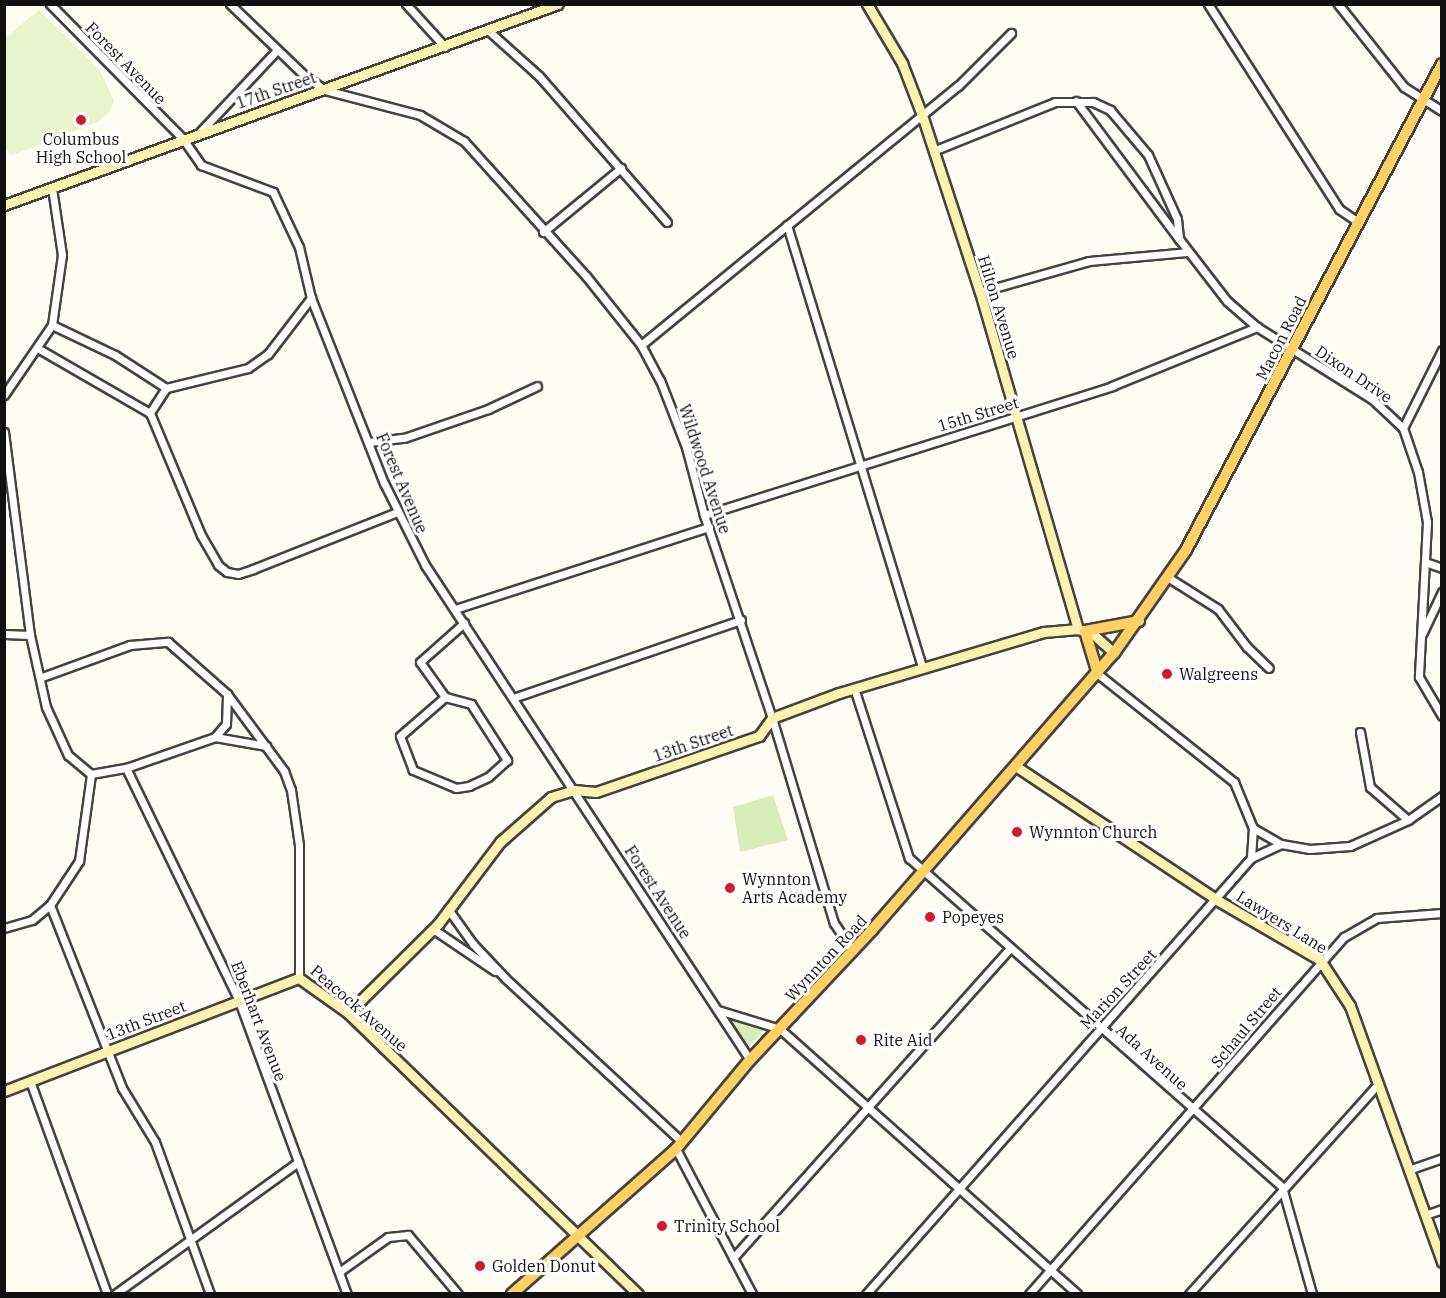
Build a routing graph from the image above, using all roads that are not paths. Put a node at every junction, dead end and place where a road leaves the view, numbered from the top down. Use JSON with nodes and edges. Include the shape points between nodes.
{"nodes":[{"id":1,"x":50,"y":4,"type":"edge"},
{"id":2,"x":230,"y":4,"type":"edge"},
{"id":3,"x":406,"y":4,"type":"edge"},
{"id":4,"x":558,"y":4,"type":"edge"},
{"id":5,"x":867,"y":4,"type":"edge"},
{"id":6,"x":1208,"y":4,"type":"edge"},
{"id":7,"x":1338,"y":4,"type":"edge"},
{"id":8,"x":490,"y":32,"type":"junction"},
{"id":9,"x":1011,"y":33,"type":"dead end"},
{"id":10,"x":445,"y":46,"type":"junction"},
{"id":11,"x":277,"y":50,"type":"junction"},
{"id":12,"x":1442,"y":64,"type":"edge"},
{"id":13,"x":325,"y":90,"type":"junction"},
{"id":14,"x":1076,"y":100,"type":"junction"},
{"id":15,"x":1422,"y":100,"type":"junction"},
{"id":16,"x":1442,"y":111,"type":"edge"},
{"id":17,"x":922,"y":115,"type":"junction"},
{"id":18,"x":200,"y":132,"type":"junction"},
{"id":19,"x":183,"y":139,"type":"junction"},
{"id":20,"x":933,"y":151,"type":"junction"},
{"id":21,"x":621,"y":168,"type":"junction"},
{"id":22,"x":52,"y":188,"type":"junction"},
{"id":23,"x":4,"y":206,"type":"edge"},
{"id":24,"x":1358,"y":221,"type":"junction"},
{"id":25,"x":667,"y":222,"type":"dead end"},
{"id":26,"x":787,"y":225,"type":"junction"},
{"id":27,"x":543,"y":232,"type":"junction"},
{"id":28,"x":1179,"y":239,"type":"junction"},
{"id":29,"x":1187,"y":252,"type":"junction"},
{"id":30,"x":980,"y":292,"type":"junction"},
{"id":31,"x":311,"y":298,"type":"junction"},
{"id":32,"x":52,"y":325,"type":"junction"},
{"id":33,"x":1257,"y":327,"type":"junction"},
{"id":34,"x":641,"y":345,"type":"junction"},
{"id":35,"x":39,"y":349,"type":"junction"},
{"id":36,"x":1292,"y":349,"type":"junction"},
{"id":37,"x":1442,"y":350,"type":"edge"},
{"id":38,"x":537,"y":386,"type":"dead end"},
{"id":39,"x":165,"y":388,"type":"junction"},
{"id":40,"x":4,"y":395,"type":"edge"},
{"id":41,"x":150,"y":412,"type":"junction"},
{"id":42,"x":1017,"y":416,"type":"junction"},
{"id":43,"x":1403,"y":428,"type":"junction"},
{"id":44,"x":4,"y":432,"type":"edge"},
{"id":45,"x":369,"y":442,"type":"junction"},
{"id":46,"x":861,"y":465,"type":"junction"},
{"id":47,"x":397,"y":512,"type":"junction"},
{"id":48,"x":704,"y":515,"type":"junction"},
{"id":49,"x":709,"y":527,"type":"junction"},
{"id":50,"x":1425,"y":562,"type":"junction"},
{"id":51,"x":1442,"y":568,"type":"edge"},
{"id":52,"x":1169,"y":578,"type":"junction"},
{"id":53,"x":1442,"y":592,"type":"edge"},
{"id":54,"x":455,"y":609,"type":"junction"},
{"id":55,"x":741,"y":620,"type":"junction"},
{"id":56,"x":1139,"y":621,"type":"junction"},
{"id":57,"x":464,"y":623,"type":"junction"},
{"id":58,"x":1081,"y":630,"type":"junction"},
{"id":59,"x":4,"y":634,"type":"edge"},
{"id":60,"x":30,"y":635,"type":"junction"},
{"id":61,"x":1420,"y":639,"type":"junction"},
{"id":62,"x":1114,"y":653,"type":"junction"},
{"id":63,"x":922,"y":667,"type":"junction"},
{"id":64,"x":1269,"y":668,"type":"dead end"},
{"id":65,"x":1098,"y":674,"type":"junction"},
{"id":66,"x":42,"y":677,"type":"junction"},
{"id":67,"x":854,"y":688,"type":"junction"},
{"id":68,"x":227,"y":694,"type":"junction"},
{"id":69,"x":445,"y":697,"type":"junction"},
{"id":70,"x":513,"y":698,"type":"junction"},
{"id":71,"x":1442,"y":716,"type":"edge"},
{"id":72,"x":772,"y":718,"type":"junction"},
{"id":73,"x":1360,"y":732,"type":"dead end"},
{"id":74,"x":215,"y":737,"type":"junction"},
{"id":75,"x":266,"y":746,"type":"junction"},
{"id":76,"x":1017,"y":767,"type":"junction"},
{"id":77,"x":126,"y":768,"type":"junction"},
{"id":78,"x":91,"y":774,"type":"junction"},
{"id":79,"x":574,"y":790,"type":"junction"},
{"id":80,"x":1442,"y":796,"type":"edge"},
{"id":81,"x":1408,"y":820,"type":"junction"},
{"id":82,"x":1253,"y":828,"type":"junction"},
{"id":83,"x":1281,"y":844,"type":"junction"},
{"id":84,"x":1251,"y":858,"type":"junction"},
{"id":85,"x":924,"y":871,"type":"junction"},
{"id":86,"x":1217,"y":900,"type":"junction"},
{"id":87,"x":50,"y":905,"type":"junction"},
{"id":88,"x":448,"y":909,"type":"junction"},
{"id":89,"x":1442,"y":913,"type":"edge"},
{"id":90,"x":4,"y":928,"type":"edge"},
{"id":91,"x":433,"y":928,"type":"junction"},
{"id":92,"x":1010,"y":948,"type":"junction"},
{"id":93,"x":853,"y":951,"type":"junction"},
{"id":94,"x":1320,"y":960,"type":"junction"},
{"id":95,"x":298,"y":978,"type":"junction"},
{"id":96,"x":505,"y":978,"type":"junction"},
{"id":97,"x":239,"y":1001,"type":"junction"},
{"id":98,"x":718,"y":1009,"type":"junction"},
{"id":99,"x":348,"y":1013,"type":"junction"},
{"id":100,"x":1100,"y":1028,"type":"junction"},
{"id":101,"x":780,"y":1029,"type":"junction"},
{"id":102,"x":107,"y":1051,"type":"junction"},
{"id":103,"x":750,"y":1060,"type":"junction"},
{"id":104,"x":30,"y":1081,"type":"junction"},
{"id":105,"x":1378,"y":1084,"type":"junction"},
{"id":106,"x":4,"y":1090,"type":"edge"},
{"id":107,"x":866,"y":1110,"type":"junction"},
{"id":108,"x":1192,"y":1112,"type":"junction"},
{"id":109,"x":679,"y":1145,"type":"junction"},
{"id":110,"x":1442,"y":1158,"type":"edge"},
{"id":111,"x":298,"y":1162,"type":"junction"},
{"id":112,"x":1408,"y":1170,"type":"junction"},
{"id":113,"x":1282,"y":1187,"type":"junction"},
{"id":114,"x":957,"y":1190,"type":"junction"},
{"id":115,"x":1442,"y":1209,"type":"edge"},
{"id":116,"x":1425,"y":1215,"type":"junction"},
{"id":117,"x":580,"y":1237,"type":"junction"},
{"id":118,"x":191,"y":1239,"type":"junction"},
{"id":119,"x":733,"y":1258,"type":"junction"},
{"id":120,"x":1442,"y":1262,"type":"edge"},
{"id":121,"x":1050,"y":1270,"type":"junction"},
{"id":122,"x":339,"y":1272,"type":"junction"},
{"id":123,"x":107,"y":1293,"type":"edge"},
{"id":124,"x":115,"y":1293,"type":"edge"},
{"id":125,"x":210,"y":1293,"type":"edge"},
{"id":126,"x":347,"y":1293,"type":"edge"},
{"id":127,"x":458,"y":1293,"type":"edge"},
{"id":128,"x":512,"y":1293,"type":"edge"},
{"id":129,"x":638,"y":1293,"type":"edge"},
{"id":130,"x":752,"y":1293,"type":"edge"},
{"id":131,"x":866,"y":1293,"type":"edge"},
{"id":132,"x":1029,"y":1293,"type":"edge"},
{"id":133,"x":1077,"y":1293,"type":"edge"},
{"id":134,"x":1189,"y":1293,"type":"edge"},
{"id":135,"x":1312,"y":1293,"type":"edge"}],
"edges":[{"from":1,"to":19,"type":"street","name":"Forest Avenue"},
{"from":2,"to":11,"type":"street","name":"Wildwood Avenue"},
{"from":3,"to":10,"type":"street"},
{"from":4,"to":8,"type":"street","name":"17th Street"},
{"from":5,"to":17,"type":"street","name":"Hilton Avenue","via":[[902,63]]},
{"from":6,"to":24,"type":"street","via":[[1339,209]]},
{"from":7,"to":15,"type":"street","via":[[1404,87]]},
{"from":8,"to":10,"type":"street","name":"17th Street"},
{"from":8,"to":21,"type":"street","via":[[539,76]]},
{"from":9,"to":17,"type":"street","via":[[999,49]]},
{"from":10,"to":13,"type":"street","name":"17th Street"},
{"from":11,"to":13,"type":"street","name":"Wildwood Avenue"},
{"from":11,"to":18,"type":"street"},
{"from":12,"to":15,"type":"main road","name":"Macon Road"},
{"from":13,"to":18,"type":"street","name":"17th Street"},
{"from":13,"to":27,"type":"street","name":"Wildwood Avenue","via":[[420,115],[446,128],[490,168]]},
{"from":14,"to":20,"type":"street","name":"Dixon Drive","via":[[1055,102]]},
{"from":14,"to":28,"type":"street","name":"Dixon Drive"},
{"from":14,"to":28,"type":"street","name":"Dixon Drive","via":[[1110,110],[1148,155],[1177,219]]},
{"from":15,"to":16,"type":"street"},
{"from":15,"to":24,"type":"main road","name":"Macon Road"},
{"from":17,"to":20,"type":"street","name":"Hilton Avenue"},
{"from":17,"to":26,"type":"street"},
{"from":18,"to":19,"type":"street","name":"17th Street"},
{"from":19,"to":22,"type":"street","name":"17th Street"},
{"from":19,"to":31,"type":"street","name":"Forest Avenue","via":[[201,165],[273,192],[299,247]]},
{"from":20,"to":30,"type":"street","name":"Hilton Avenue"},
{"from":21,"to":25,"type":"street"},
{"from":21,"to":27,"type":"street"},
{"from":22,"to":23,"type":"street","name":"17th Street"},
{"from":22,"to":32,"type":"street","via":[[62,255]]},
{"from":24,"to":36,"type":"main road","name":"Macon Road"},
{"from":26,"to":34,"type":"street"},
{"from":26,"to":46,"type":"street"},
{"from":27,"to":34,"type":"street","name":"Wildwood Avenue","via":[[586,276]]},
{"from":28,"to":29,"type":"street","name":"Dixon Drive"},
{"from":29,"to":30,"type":"street","via":[[1089,261]]},
{"from":29,"to":33,"type":"street","name":"Dixon Drive","via":[[1227,301]]},
{"from":30,"to":42,"type":"street","name":"Hilton Avenue"},
{"from":31,"to":39,"type":"street","via":[[268,354],[248,368]]},
{"from":31,"to":45,"type":"street","name":"Forest Avenue"},
{"from":32,"to":35,"type":"street"},
{"from":32,"to":39,"type":"street","via":[[115,355]]},
{"from":33,"to":36,"type":"street","name":"Dixon Drive"},
{"from":33,"to":42,"type":"street","name":"15th Street","via":[[1112,386]]},
{"from":34,"to":48,"type":"street","name":"Wildwood Avenue","via":[[687,447]]},
{"from":35,"to":40,"type":"street"},
{"from":35,"to":41,"type":"street"},
{"from":36,"to":43,"type":"street","name":"Dixon Drive","via":[[1372,399]]},
{"from":36,"to":52,"type":"main road","name":"Macon Road"},
{"from":37,"to":43,"type":"street"},
{"from":38,"to":45,"type":"street","via":[[488,409],[404,438]]},
{"from":39,"to":41,"type":"street"},
{"from":41,"to":47,"type":"street","via":[[201,535],[218,565],[227,572],[238,574],[253,569]]},
{"from":42,"to":46,"type":"street","name":"15th Street"},
{"from":42,"to":58,"type":"street","name":"Hilton Avenue"},
{"from":43,"to":50,"type":"street","via":[[1423,494],[1427,522]]},
{"from":44,"to":60,"type":"street"},
{"from":45,"to":47,"type":"street","name":"Forest Avenue"},
{"from":46,"to":48,"type":"street","name":"15th Street"},
{"from":46,"to":63,"type":"street"},
{"from":47,"to":54,"type":"street","name":"Forest Avenue","via":[[425,565]]},
{"from":48,"to":49,"type":"street","name":"Wildwood Avenue"},
{"from":49,"to":54,"type":"street"},
{"from":49,"to":55,"type":"street","name":"Wildwood Avenue"},
{"from":50,"to":51,"type":"street"},
{"from":50,"to":61,"type":"street"},
{"from":52,"to":56,"type":"main road","name":"Macon Road"},
{"from":52,"to":64,"type":"street","via":[[1218,609]]},
{"from":53,"to":61,"type":"street"},
{"from":54,"to":57,"type":"street","name":"Forest Avenue"},
{"from":55,"to":70,"type":"street"},
{"from":55,"to":72,"type":"street","name":"Wildwood Avenue"},
{"from":56,"to":58,"type":"main road"},
{"from":56,"to":62,"type":"main road","name":"Wynnton Road"},
{"from":57,"to":69,"type":"street","via":[[420,662]]},
{"from":57,"to":70,"type":"street","name":"Forest Avenue"},
{"from":58,"to":62,"type":"street"},
{"from":58,"to":63,"type":"street","name":"13th Street","via":[[1044,632]]},
{"from":58,"to":65,"type":"main road"},
{"from":59,"to":60,"type":"street"},
{"from":60,"to":66,"type":"street"},
{"from":61,"to":71,"type":"street","via":[[1419,677]]},
{"from":62,"to":65,"type":"main road","name":"Wynnton Road"},
{"from":63,"to":67,"type":"street","name":"13th Street"},
{"from":65,"to":76,"type":"main road","name":"Wynnton Road"},
{"from":65,"to":82,"type":"street","via":[[1234,782]]},
{"from":66,"to":68,"type":"street","name":"Peacock Avenue","via":[[152,640],[168,642]]},
{"from":66,"to":78,"type":"street","via":[[46,708],[68,755]]},
{"from":67,"to":72,"type":"street","name":"13th Street"},
{"from":67,"to":85,"type":"street","name":"Ada Avenue","via":[[904,846],[909,858]]},
{"from":68,"to":74,"type":"street","via":[[226,724]]},
{"from":68,"to":75,"type":"street","name":"Peacock Avenue"},
{"from":69,"to":69,"type":"street","via":[[471,704],[507,760],[488,777],[469,786],[456,788],[413,770],[400,736]]},
{"from":70,"to":79,"type":"street","name":"Forest Avenue"},
{"from":72,"to":79,"type":"street","name":"13th Street","via":[[759,736],[596,792]]},
{"from":72,"to":93,"type":"street","name":"Wildwood Avenue","via":[[834,923]]},
{"from":73,"to":81,"type":"street","via":[[1370,787]]},
{"from":74,"to":75,"type":"street"},
{"from":74,"to":77,"type":"street"},
{"from":75,"to":95,"type":"street","name":"Peacock Avenue","via":[[284,771],[297,819]]},
{"from":76,"to":85,"type":"main road","name":"Wynnton Road"},
{"from":76,"to":86,"type":"street","name":"Lawyers Lane"},
{"from":77,"to":78,"type":"street"},
{"from":77,"to":97,"type":"street","name":"Eberhart Avenue"},
{"from":78,"to":87,"type":"street","via":[[79,861]]},
{"from":79,"to":88,"type":"street","name":"13th Street","via":[[551,797],[526,816],[473,872]]},
{"from":79,"to":98,"type":"street","name":"Forest Avenue"},
{"from":80,"to":81,"type":"street"},
{"from":81,"to":83,"type":"street","via":[[1350,846],[1310,849]]},
{"from":82,"to":83,"type":"street"},
{"from":82,"to":84,"type":"street"},
{"from":83,"to":84,"type":"street","name":"Marion Street"},
{"from":84,"to":86,"type":"street","name":"Marion Street"},
{"from":85,"to":92,"type":"street","name":"Ada Avenue"},
{"from":85,"to":93,"type":"main road","name":"Wynnton Road"},
{"from":86,"to":94,"type":"street","name":"Lawyers Lane"},
{"from":86,"to":100,"type":"street","name":"Marion Street"},
{"from":87,"to":90,"type":"street","via":[[32,920]]},
{"from":87,"to":102,"type":"street"},
{"from":88,"to":91,"type":"street","name":"13th Street"},
{"from":88,"to":96,"type":"street","via":[[473,944]]},
{"from":89,"to":94,"type":"street","name":"Schaul Street","via":[[1377,918],[1344,937]]},
{"from":91,"to":96,"type":"street"},
{"from":91,"to":99,"type":"street","name":"13th Street"},
{"from":92,"to":100,"type":"street","name":"Ada Avenue"},
{"from":92,"to":107,"type":"street"},
{"from":93,"to":101,"type":"main road","name":"Wynnton Road"},
{"from":94,"to":105,"type":"street","name":"Lawyers Lane","via":[[1350,1006]]},
{"from":94,"to":108,"type":"street","name":"Schaul Street"},
{"from":95,"to":97,"type":"street","name":"13th Street"},
{"from":95,"to":99,"type":"street","name":"Peacock Avenue"},
{"from":96,"to":109,"type":"street"},
{"from":97,"to":102,"type":"street","name":"13th Street"},
{"from":97,"to":111,"type":"street","name":"Eberhart Avenue"},
{"from":98,"to":101,"type":"street"},
{"from":98,"to":103,"type":"street","name":"Forest Avenue"},
{"from":99,"to":117,"type":"street","name":"Peacock Avenue"},
{"from":100,"to":108,"type":"street","name":"Ada Avenue"},
{"from":100,"to":114,"type":"street","name":"Marion Street"},
{"from":101,"to":103,"type":"main road","name":"Wynnton Road"},
{"from":101,"to":107,"type":"street"},
{"from":102,"to":104,"type":"street","name":"13th Street"},
{"from":102,"to":118,"type":"street","via":[[122,1088],[155,1142]]},
{"from":103,"to":109,"type":"main road","name":"Wynnton Road"},
{"from":104,"to":106,"type":"street","name":"13th Street"},
{"from":104,"to":123,"type":"street"},
{"from":105,"to":112,"type":"street","name":"Lawyers Lane"},
{"from":105,"to":113,"type":"street"},
{"from":107,"to":114,"type":"street"},
{"from":107,"to":119,"type":"street"},
{"from":108,"to":113,"type":"street","name":"Ada Avenue"},
{"from":108,"to":121,"type":"street","name":"Schaul Street"},
{"from":109,"to":117,"type":"main road","name":"Wynnton Road"},
{"from":109,"to":119,"type":"street"},
{"from":110,"to":112,"type":"street"},
{"from":111,"to":118,"type":"street"},
{"from":111,"to":122,"type":"street","name":"Eberhart Avenue"},
{"from":112,"to":116,"type":"street","name":"Lawyers Lane"},
{"from":113,"to":134,"type":"street"},
{"from":113,"to":135,"type":"street"},
{"from":114,"to":121,"type":"street"},
{"from":114,"to":131,"type":"street","name":"Marion Street"},
{"from":115,"to":116,"type":"street"},
{"from":116,"to":120,"type":"street","name":"Lawyers Lane"},
{"from":117,"to":128,"type":"main road","name":"Wynnton Road"},
{"from":117,"to":129,"type":"street","name":"Peacock Avenue"},
{"from":118,"to":124,"type":"street"},
{"from":118,"to":125,"type":"street"},
{"from":119,"to":130,"type":"street"},
{"from":121,"to":132,"type":"street","name":"Schaul Street"},
{"from":121,"to":133,"type":"street"},
{"from":122,"to":126,"type":"street","name":"Eberhart Avenue"},
{"from":122,"to":127,"type":"street","via":[[388,1236],[408,1235]]}]}
